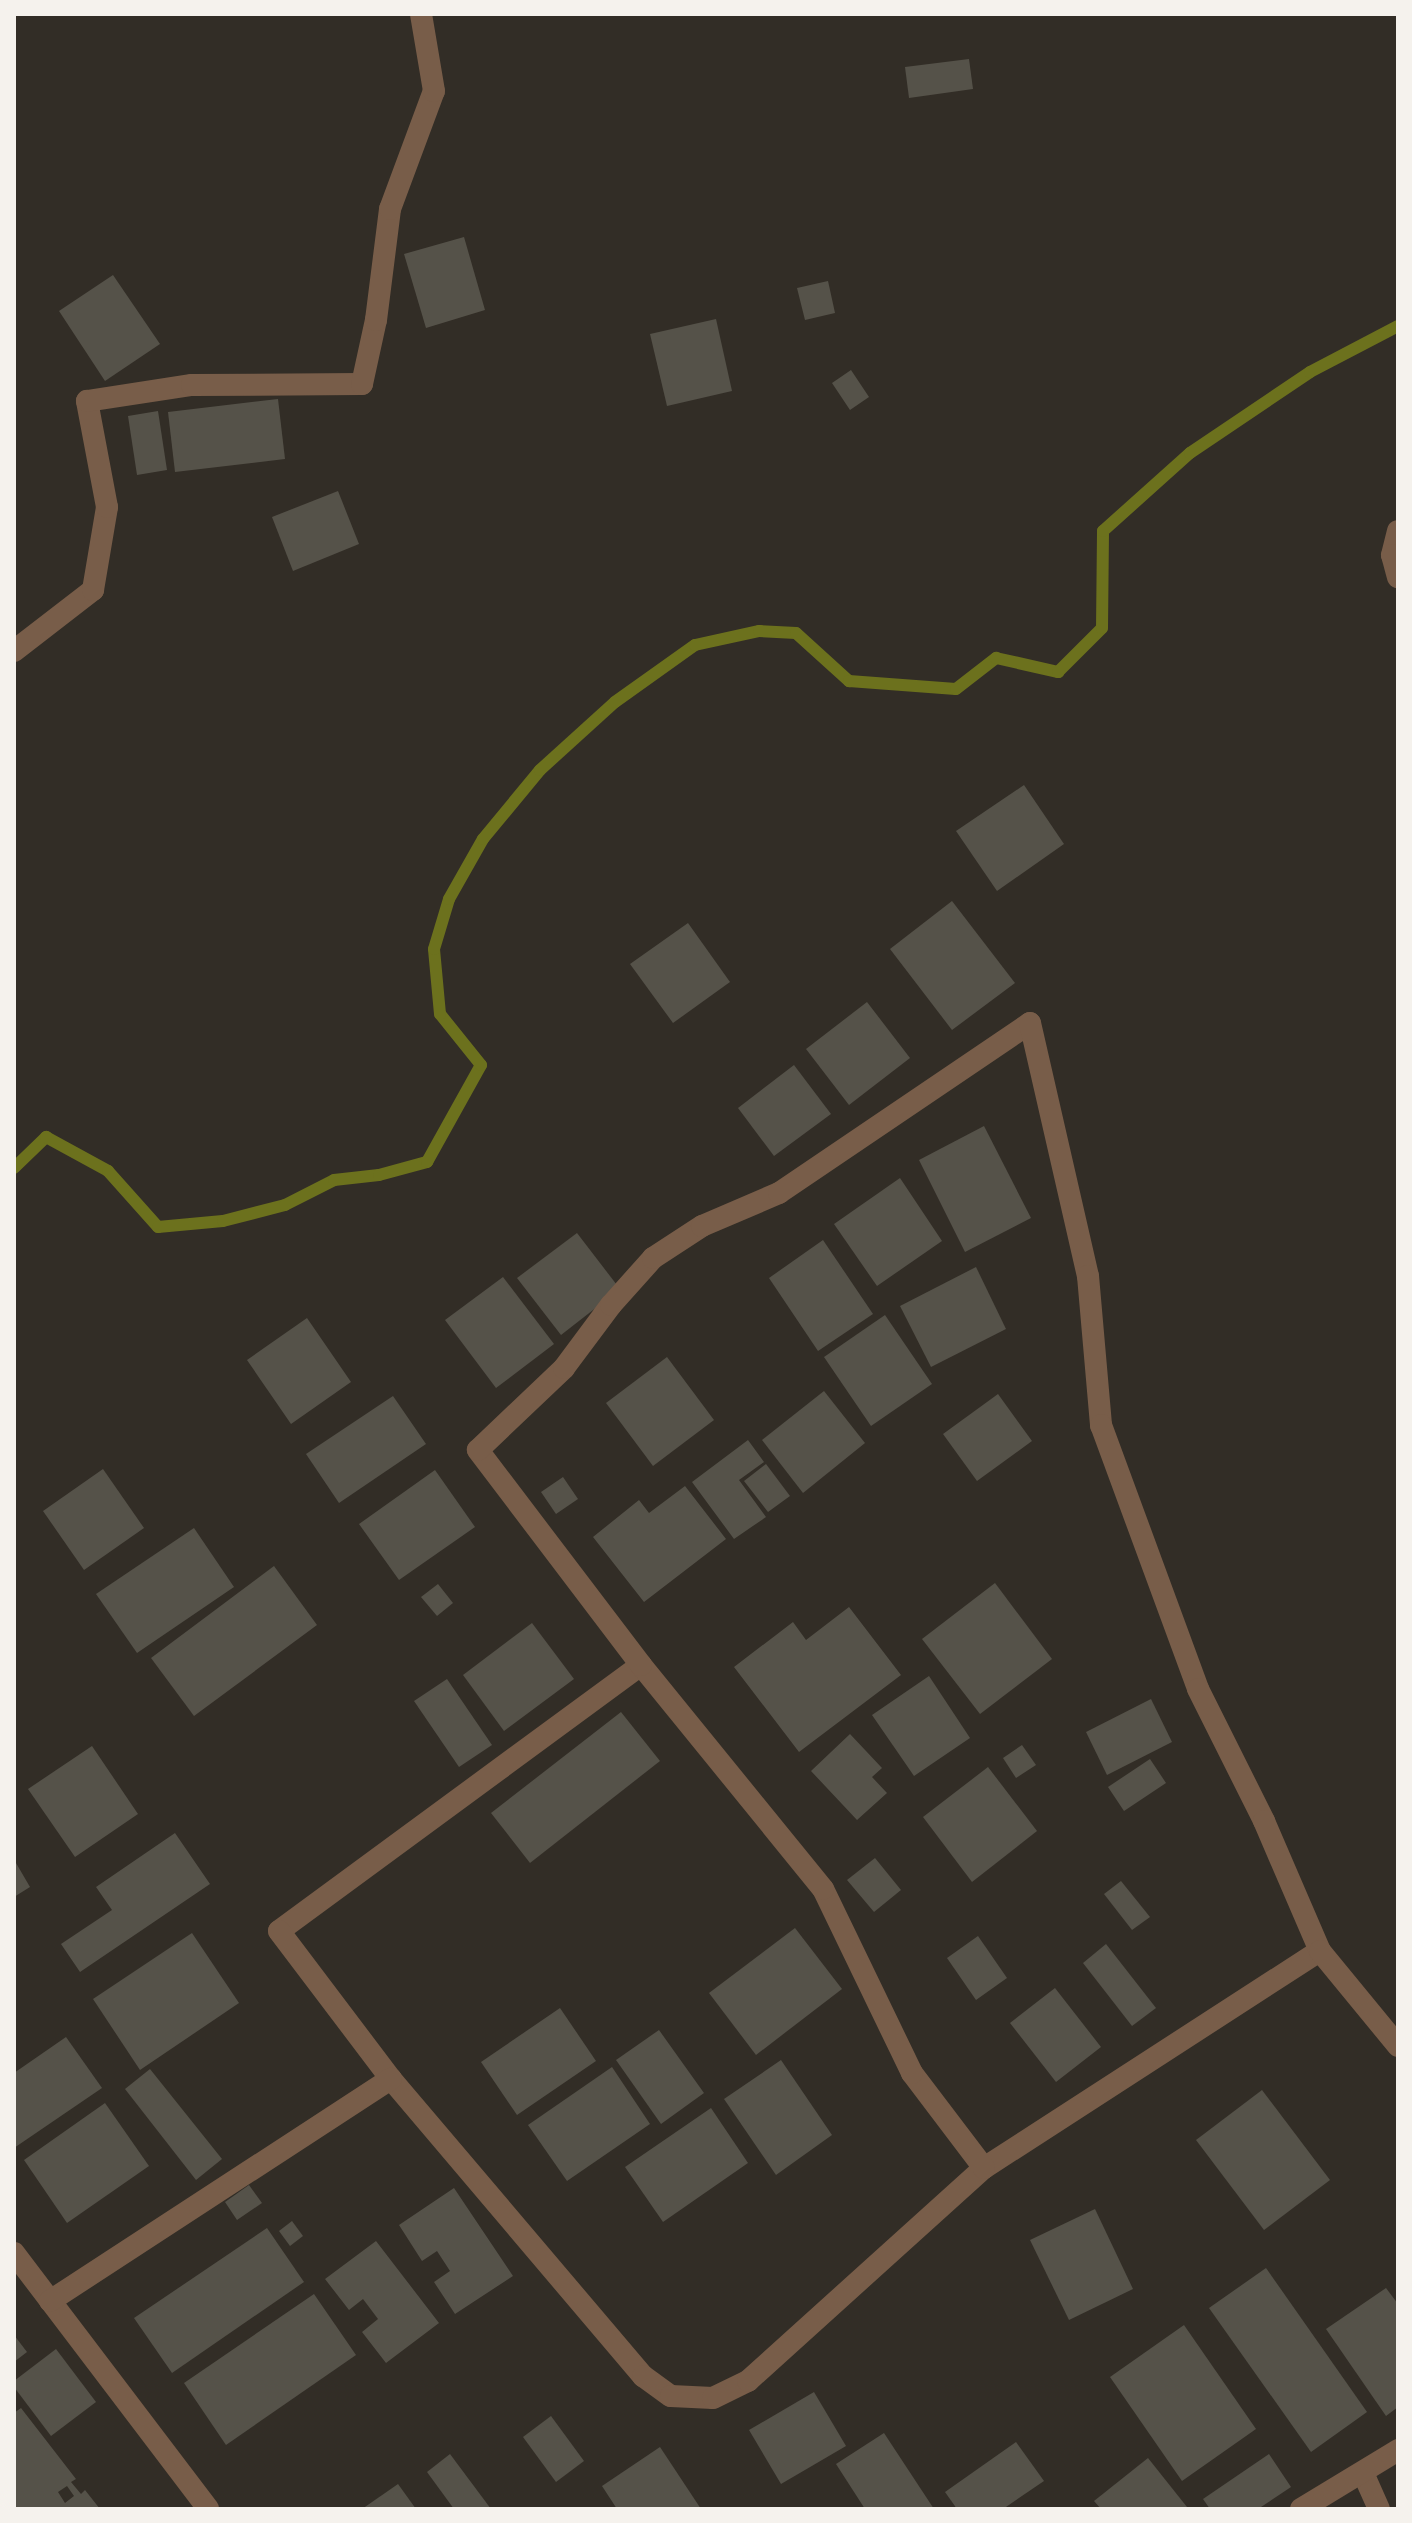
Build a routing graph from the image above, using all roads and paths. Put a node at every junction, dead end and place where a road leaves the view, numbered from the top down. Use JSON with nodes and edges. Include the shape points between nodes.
{"nodes":[{"id":1,"x":421,"y":14,"type":"edge"},
{"id":2,"x":1398,"y":531,"type":"edge"},
{"id":3,"x":1398,"y":577,"type":"edge"},
{"id":4,"x":14,"y":651,"type":"edge"},
{"id":5,"x":641,"y":1665,"type":"junction"},
{"id":6,"x":1320,"y":1951,"type":"junction"},
{"id":7,"x":1398,"y":2046,"type":"edge"},
{"id":8,"x":391,"y":2079,"type":"junction"},
{"id":9,"x":984,"y":2168,"type":"junction"},
{"id":10,"x":14,"y":2253,"type":"edge"},
{"id":11,"x":50,"y":2301,"type":"junction"},
{"id":12,"x":1398,"y":2450,"type":"edge"},
{"id":13,"x":1363,"y":2473,"type":"junction"},
{"id":14,"x":208,"y":2509,"type":"edge"},
{"id":15,"x":1301,"y":2509,"type":"edge"},
{"id":16,"x":1379,"y":2509,"type":"edge"}],
"edges":[{"from":1,"to":4,"type":"street","via":[[434,91],[390,209],[362,384],[192,385],[87,401],[107,507],[93,590]]},
{"from":2,"to":3,"type":"street","via":[[1392,555]]},
{"from":5,"to":6,"type":"street","via":[[478,1450],[564,1368],[653,1258],[702,1226],[779,1193],[1030,1023],[1088,1276],[1101,1425],[1198,1689],[1264,1821]]},
{"from":5,"to":8,"type":"street","via":[[279,1931]]},
{"from":5,"to":9,"type":"street","via":[[823,1889],[912,2073]]},
{"from":6,"to":7,"type":"street"},
{"from":6,"to":9,"type":"street"},
{"from":8,"to":9,"type":"street","via":[[643,2376],[671,2396],[713,2398],[748,2381]]},
{"from":8,"to":11,"type":"street"},
{"from":10,"to":11,"type":"street"},
{"from":11,"to":14,"type":"street"},
{"from":12,"to":13,"type":"street"},
{"from":13,"to":15,"type":"street"},
{"from":13,"to":16,"type":"street"}]}
